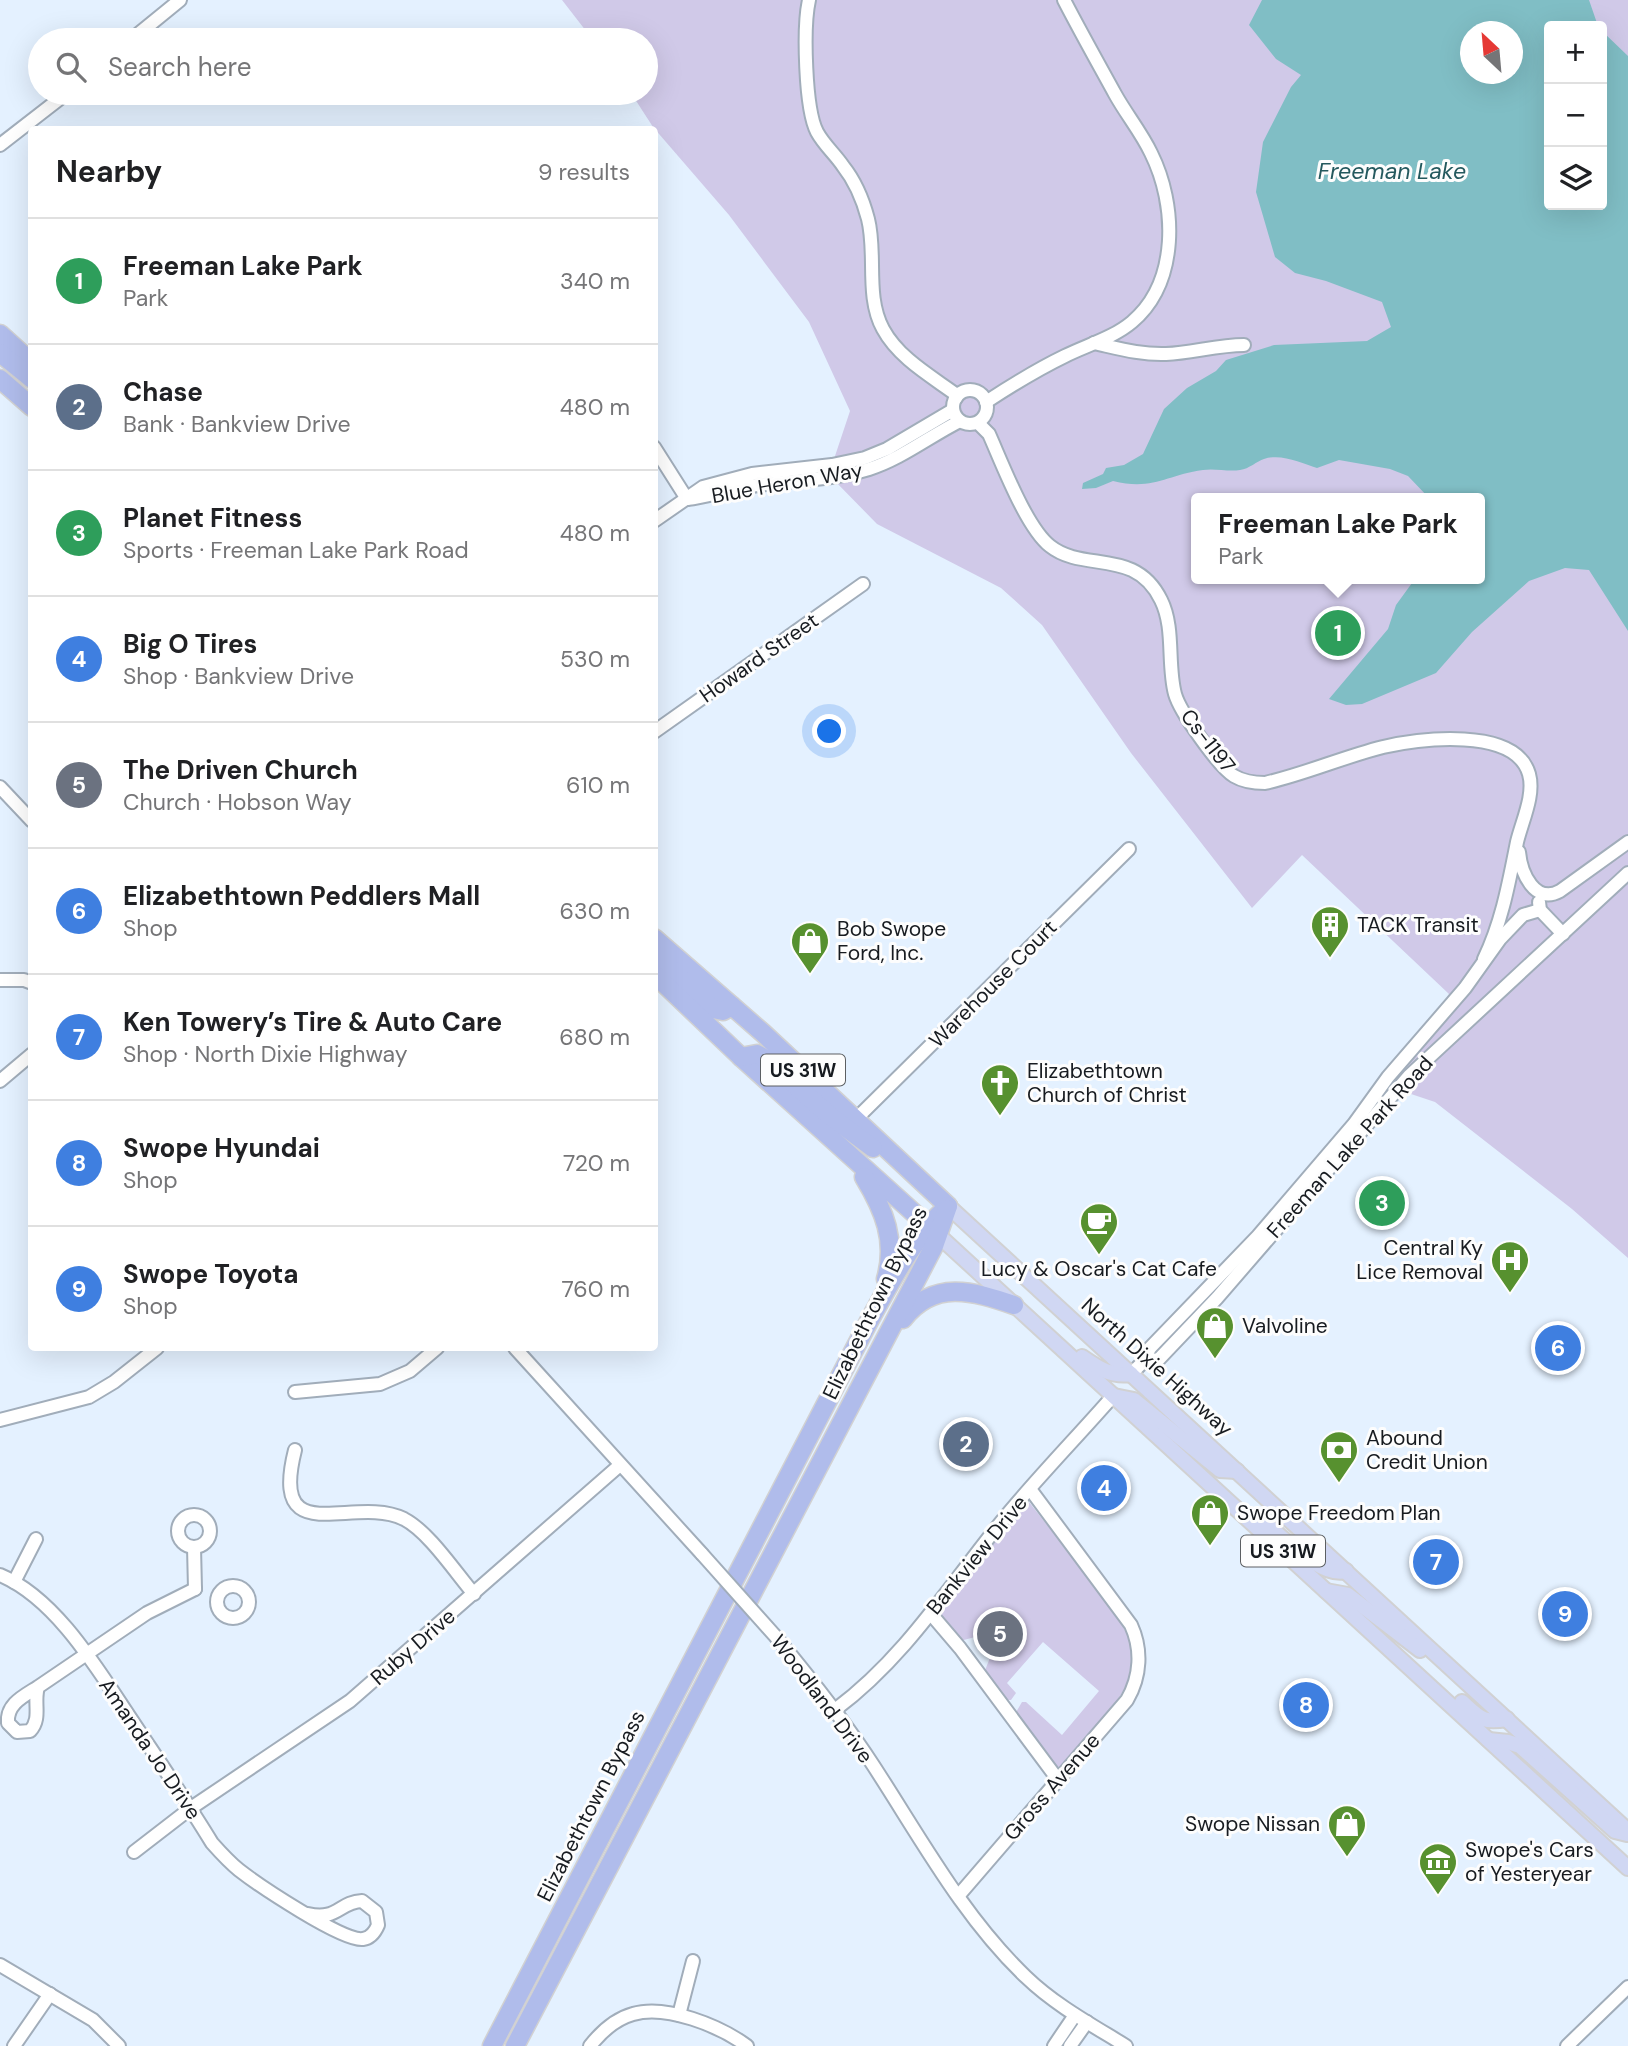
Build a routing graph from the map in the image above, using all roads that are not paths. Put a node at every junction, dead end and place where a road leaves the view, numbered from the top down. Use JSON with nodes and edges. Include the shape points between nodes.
{"nodes":[{"id":1,"x":180,"y":0,"type":"edge"},
{"id":2,"x":809,"y":0,"type":"edge"},
{"id":3,"x":1063,"y":0,"type":"edge"},
{"id":4,"x":146,"y":28,"type":"edge"},
{"id":5,"x":52,"y":105,"type":"edge"},
{"id":6,"x":0,"y":145,"type":"edge"},
{"id":7,"x":0,"y":334,"type":"edge"},
{"id":8,"x":1093,"y":343,"type":"junction"},
{"id":9,"x":1244,"y":345,"type":"dead end"},
{"id":10,"x":0,"y":353,"type":"edge"},
{"id":11,"x":28,"y":359,"type":"edge"},
{"id":12,"x":28,"y":376,"type":"edge"},
{"id":13,"x":6,"y":385,"type":"edge"},
{"id":14,"x":28,"y":389,"type":"edge"},
{"id":15,"x":986,"y":401,"type":"junction"},
{"id":16,"x":28,"y":404,"type":"edge"},
{"id":17,"x":956,"y":409,"type":"junction"},
{"id":18,"x":978,"y":423,"type":"junction"},
{"id":19,"x":658,"y":453,"type":"edge"},
{"id":20,"x":687,"y":499,"type":"junction"},
{"id":21,"x":658,"y":518,"type":"edge"},
{"id":22,"x":863,"y":584,"type":"dead end"},
{"id":23,"x":658,"y":729,"type":"edge"},
{"id":24,"x":0,"y":787,"type":"edge"},
{"id":25,"x":28,"y":817,"type":"edge"},
{"id":26,"x":1517,"y":841,"type":"junction"},
{"id":27,"x":1628,"y":842,"type":"edge"},
{"id":28,"x":1129,"y":849,"type":"dead end"},
{"id":29,"x":1628,"y":873,"type":"edge"},
{"id":30,"x":1538,"y":893,"type":"junction"},
{"id":31,"x":1540,"y":910,"type":"junction"},
{"id":32,"x":1563,"y":934,"type":"junction"},
{"id":33,"x":658,"y":941,"type":"edge"},
{"id":34,"x":658,"y":958,"type":"edge"},
{"id":35,"x":1485,"y":960,"type":"junction"},
{"id":36,"x":658,"y":978,"type":"edge"},
{"id":37,"x":0,"y":980,"type":"edge"},
{"id":38,"x":28,"y":982,"type":"edge"},
{"id":39,"x":732,"y":1006,"type":"junction"},
{"id":40,"x":741,"y":1056,"type":"junction"},
{"id":41,"x":28,"y":1057,"type":"edge"},
{"id":42,"x":0,"y":1080,"type":"edge"},
{"id":43,"x":856,"y":1119,"type":"junction"},
{"id":44,"x":891,"y":1151,"type":"junction"},
{"id":45,"x":855,"y":1162,"type":"junction"},
{"id":46,"x":948,"y":1206,"type":"junction"},
{"id":47,"x":933,"y":1230,"type":"junction"},
{"id":48,"x":1016,"y":1307,"type":"junction"},
{"id":49,"x":868,"y":1323,"type":"junction"},
{"id":50,"x":881,"y":1346,"type":"junction"},
{"id":51,"x":153,"y":1351,"type":"edge"},
{"id":52,"x":433,"y":1351,"type":"edge"},
{"id":53,"x":518,"y":1351,"type":"edge"},
{"id":54,"x":1143,"y":1362,"type":"junction"},
{"id":55,"x":1131,"y":1374,"type":"junction"},
{"id":56,"x":295,"y":1392,"type":"dead end"},
{"id":57,"x":1113,"y":1396,"type":"junction"},
{"id":58,"x":0,"y":1420,"type":"edge"},
{"id":59,"x":295,"y":1450,"type":"dead end"},
{"id":60,"x":620,"y":1465,"type":"junction"},
{"id":61,"x":1193,"y":1469,"type":"junction"},
{"id":62,"x":1237,"y":1471,"type":"junction"},
{"id":63,"x":1030,"y":1489,"type":"junction"},
{"id":64,"x":36,"y":1539,"type":"dead end"},
{"id":65,"x":194,"y":1548,"type":"dead end"},
{"id":66,"x":1346,"y":1571,"type":"junction"},
{"id":67,"x":0,"y":1575,"type":"edge"},
{"id":68,"x":14,"y":1582,"type":"junction"},
{"id":69,"x":195,"y":1589,"type":"junction"},
{"id":70,"x":1326,"y":1591,"type":"junction"},
{"id":71,"x":474,"y":1594,"type":"junction"},
{"id":72,"x":217,"y":1598,"type":"dead end"},
{"id":73,"x":931,"y":1614,"type":"junction"},
{"id":74,"x":1384,"y":1644,"type":"junction"},
{"id":75,"x":85,"y":1653,"type":"junction"},
{"id":76,"x":38,"y":1687,"type":"dead end"},
{"id":77,"x":835,"y":1709,"type":"junction"},
{"id":78,"x":1503,"y":1715,"type":"junction"},
{"id":79,"x":1489,"y":1740,"type":"junction"},
{"id":80,"x":1059,"y":1781,"type":"junction"},
{"id":81,"x":191,"y":1808,"type":"junction"},
{"id":82,"x":1584,"y":1827,"type":"junction"},
{"id":83,"x":1628,"y":1832,"type":"edge"},
{"id":84,"x":134,"y":1852,"type":"dead end"},
{"id":85,"x":1628,"y":1858,"type":"edge"},
{"id":86,"x":1628,"y":1868,"type":"edge"},
{"id":87,"x":959,"y":1895,"type":"junction"},
{"id":88,"x":308,"y":1914,"type":"junction"},
{"id":89,"x":693,"y":1961,"type":"dead end"},
{"id":90,"x":0,"y":1965,"type":"edge"},
{"id":91,"x":1628,"y":1987,"type":"edge"},
{"id":92,"x":50,"y":1994,"type":"junction"},
{"id":93,"x":679,"y":2015,"type":"junction"},
{"id":94,"x":1081,"y":2018,"type":"junction"},
{"id":95,"x":14,"y":2046,"type":"edge"},
{"id":96,"x":119,"y":2046,"type":"edge"},
{"id":97,"x":492,"y":2046,"type":"edge"},
{"id":98,"x":515,"y":2046,"type":"edge"},
{"id":99,"x":590,"y":2046,"type":"edge"},
{"id":100,"x":747,"y":2046,"type":"edge"},
{"id":101,"x":1054,"y":2046,"type":"edge"},
{"id":102,"x":1070,"y":2046,"type":"edge"},
{"id":103,"x":1126,"y":2046,"type":"edge"},
{"id":104,"x":1567,"y":2046,"type":"edge"}],
"edges":[{"from":1,"to":4,"type":"street"},
{"from":2,"to":17,"type":"street","via":[[810,112],[865,208],[877,315],[897,348],[954,393]]},
{"from":3,"to":8,"type":"street","via":[[1152,154],[1166,197],[1170,229],[1163,272],[1148,303],[1123,328]]},
{"from":5,"to":6,"type":"street"},
{"from":7,"to":11,"type":"highway"},
{"from":8,"to":9,"type":"street","via":[[1164,355]]},
{"from":8,"to":15,"type":"street"},
{"from":10,"to":12,"type":"highway"},
{"from":13,"to":14,"type":"highway"},
{"from":13,"to":16,"type":"highway"},
{"from":15,"to":17,"type":"street","via":[[971,390],[963,392]]},
{"from":15,"to":18,"type":"street","via":[[986,413]]},
{"from":17,"to":18,"type":"street","via":[[971,425]]},
{"from":17,"to":20,"type":"street","name":"Blue Heron Way","via":[[865,458],[752,474],[703,487]]},
{"from":18,"to":26,"type":"street","name":"Cs-1197","via":[[989,434],[1034,527],[1051,546],[1072,556],[1122,566],[1153,587],[1167,617],[1176,698],[1200,738],[1235,777],[1254,783],[1277,780],[1357,754],[1415,742],[1493,743],[1513,752],[1530,776]]},
{"from":19,"to":20,"type":"street"},
{"from":20,"to":21,"type":"street","name":"Blue Heron Way"},
{"from":22,"to":23,"type":"street","name":"Howard Street"},
{"from":24,"to":25,"type":"street"},
{"from":26,"to":30,"type":"street","via":[[1520,861]]},
{"from":26,"to":35,"type":"street","name":"Cs-1197","via":[[1499,925]]},
{"from":27,"to":30,"type":"street","via":[[1560,891]]},
{"from":28,"to":43,"type":"street","name":"Warehouse Court"},
{"from":29,"to":32,"type":"street","name":"Freeman Lake Park Road"},
{"from":30,"to":31,"type":"street"},
{"from":31,"to":32,"type":"street"},
{"from":31,"to":35,"type":"street","via":[[1523,915]]},
{"from":32,"to":54,"type":"street","name":"Freeman Lake Park Road","via":[[1409,1076],[1216,1298],[1159,1359]]},
{"from":33,"to":39,"type":"highway","name":"North Dixie Highway","number":"US 31W"},
{"from":34,"to":39,"type":"highway","via":[[713,1009],[723,1011]]},
{"from":35,"to":54,"type":"street","name":"Freeman Lake Park Road","via":[[1354,1124],[1258,1236],[1150,1348]]},
{"from":36,"to":40,"type":"highway","number":"US 31W"},
{"from":37,"to":38,"type":"street"},
{"from":39,"to":43,"type":"highway","name":"North Dixie Highway","number":"US 31W"},
{"from":40,"to":44,"type":"highway","via":[[757,1054],[766,1059],[859,1138],[874,1148]]},
{"from":40,"to":45,"type":"highway","number":"US 31W"},
{"from":41,"to":42,"type":"street"},
{"from":43,"to":44,"type":"highway","name":"North Dixie Highway","number":"US 31W"},
{"from":44,"to":46,"type":"highway","name":"North Dixie Highway","number":"US 31W"},
{"from":45,"to":47,"type":"highway","number":"US 31W"},
{"from":45,"to":49,"type":"highway","via":[[879,1202],[889,1234],[889,1269]]},
{"from":46,"to":47,"type":"highway","name":"Elizabethtown Bypass"},
{"from":46,"to":55,"type":"main road","name":"North Dixie Highway","number":"US 31W"},
{"from":47,"to":48,"type":"main road","number":"US 31W"},
{"from":47,"to":49,"type":"highway","name":"Elizabethtown Bypass","via":[[904,1257]]},
{"from":47,"to":50,"type":"highway","name":"Elizabethtown Bypass"},
{"from":48,"to":50,"type":"highway","via":[[965,1292],[934,1295],[910,1310]]},
{"from":48,"to":55,"type":"main road","via":[[1034,1312],[1098,1368],[1117,1376]]},
{"from":48,"to":57,"type":"main road","number":"US 31W"},
{"from":49,"to":97,"type":"highway","name":"Elizabethtown Bypass"},
{"from":50,"to":98,"type":"highway","name":"Elizabethtown Bypass"},
{"from":51,"to":58,"type":"street","via":[[89,1397]]},
{"from":52,"to":56,"type":"street","via":[[410,1371],[380,1384]]},
{"from":53,"to":60,"type":"street","name":"Woodland Drive"},
{"from":54,"to":55,"type":"street","name":"Freeman Lake Park Road"},
{"from":55,"to":62,"type":"main road","name":"North Dixie Highway","number":"US 31W"},
{"from":57,"to":61,"type":"main road","number":"US 31W"},
{"from":57,"to":62,"type":"main road","via":[[1134,1400],[1220,1470]]},
{"from":57,"to":63,"type":"street","name":"Bankview Drive"},
{"from":59,"to":71,"type":"street","via":[[289,1485],[300,1508],[318,1514],[380,1513],[402,1518],[425,1537]]},
{"from":60,"to":71,"type":"street","name":"Ruby Drive"},
{"from":60,"to":77,"type":"street","name":"Woodland Drive","bridge":true},
{"from":61,"to":66,"type":"main road","via":[[1206,1470],[1262,1522],[1323,1569]]},
{"from":61,"to":70,"type":"main road","number":"US 31W"},
{"from":62,"to":66,"type":"main road","name":"North Dixie Highway","number":"US 31W"},
{"from":63,"to":73,"type":"street","name":"Bankview Drive"},
{"from":63,"to":80,"type":"street","name":"Gross Avenue","via":[[1131,1625],[1139,1649],[1137,1675],[1127,1700]]},
{"from":64,"to":68,"type":"street"},
{"from":65,"to":69,"type":"street"},
{"from":66,"to":78,"type":"main road","name":"North Dixie Highway","number":"US 31W"},
{"from":67,"to":68,"type":"street","name":"Amanda Jo Drive"},
{"from":68,"to":75,"type":"street","name":"Amanda Jo Drive","via":[[46,1606]]},
{"from":69,"to":72,"type":"street"},
{"from":69,"to":75,"type":"street","via":[[146,1613]]},
{"from":70,"to":74,"type":"main road","number":"US 31W"},
{"from":70,"to":78,"type":"main road","via":[[1348,1595],[1417,1648],[1484,1710]]},
{"from":71,"to":81,"type":"street","name":"Ruby Drive","via":[[350,1701]]},
{"from":73,"to":77,"type":"street","name":"Bankview Drive","via":[[900,1652]]},
{"from":73,"to":80,"type":"street"},
{"from":74,"to":78,"type":"main road","via":[[1401,1648],[1477,1716],[1489,1722]]},
{"from":74,"to":79,"type":"main road","number":"US 31W"},
{"from":75,"to":76,"type":"street"},
{"from":75,"to":81,"type":"street","name":"Amanda Jo Drive"},
{"from":77,"to":87,"type":"street","name":"Woodland Drive"},
{"from":78,"to":83,"type":"main road","name":"North Dixie Highway","number":"US 31W"},
{"from":79,"to":82,"type":"main road","number":"US 31W"},
{"from":79,"to":83,"type":"main road","via":[[1520,1746],[1615,1831]]},
{"from":80,"to":87,"type":"street","name":"Gross Avenue"},
{"from":81,"to":84,"type":"street","name":"Ruby Drive"},
{"from":81,"to":88,"type":"street","name":"Amanda Jo Drive","via":[[228,1861]]},
{"from":82,"to":85,"type":"main road","via":[[1595,1830]]},
{"from":82,"to":86,"type":"main road","number":"US 31W"},
{"from":87,"to":94,"type":"street","name":"Woodland Drive","via":[[986,1934],[1027,1978]]},
{"from":88,"to":88,"type":"street","name":"Amanda Jo Drive","via":[[353,1939],[369,1937],[378,1925],[376,1912],[362,1902],[323,1917]]},
{"from":89,"to":93,"type":"street"},
{"from":90,"to":92,"type":"street"},
{"from":91,"to":104,"type":"street"},
{"from":92,"to":95,"type":"street"},
{"from":92,"to":96,"type":"street","via":[[93,2020]]},
{"from":93,"to":99,"type":"street","via":[[630,2014]]},
{"from":93,"to":100,"type":"street"},
{"from":94,"to":101,"type":"street"},
{"from":94,"to":102,"type":"street"},
{"from":94,"to":103,"type":"street","name":"Woodland Drive"}]}
